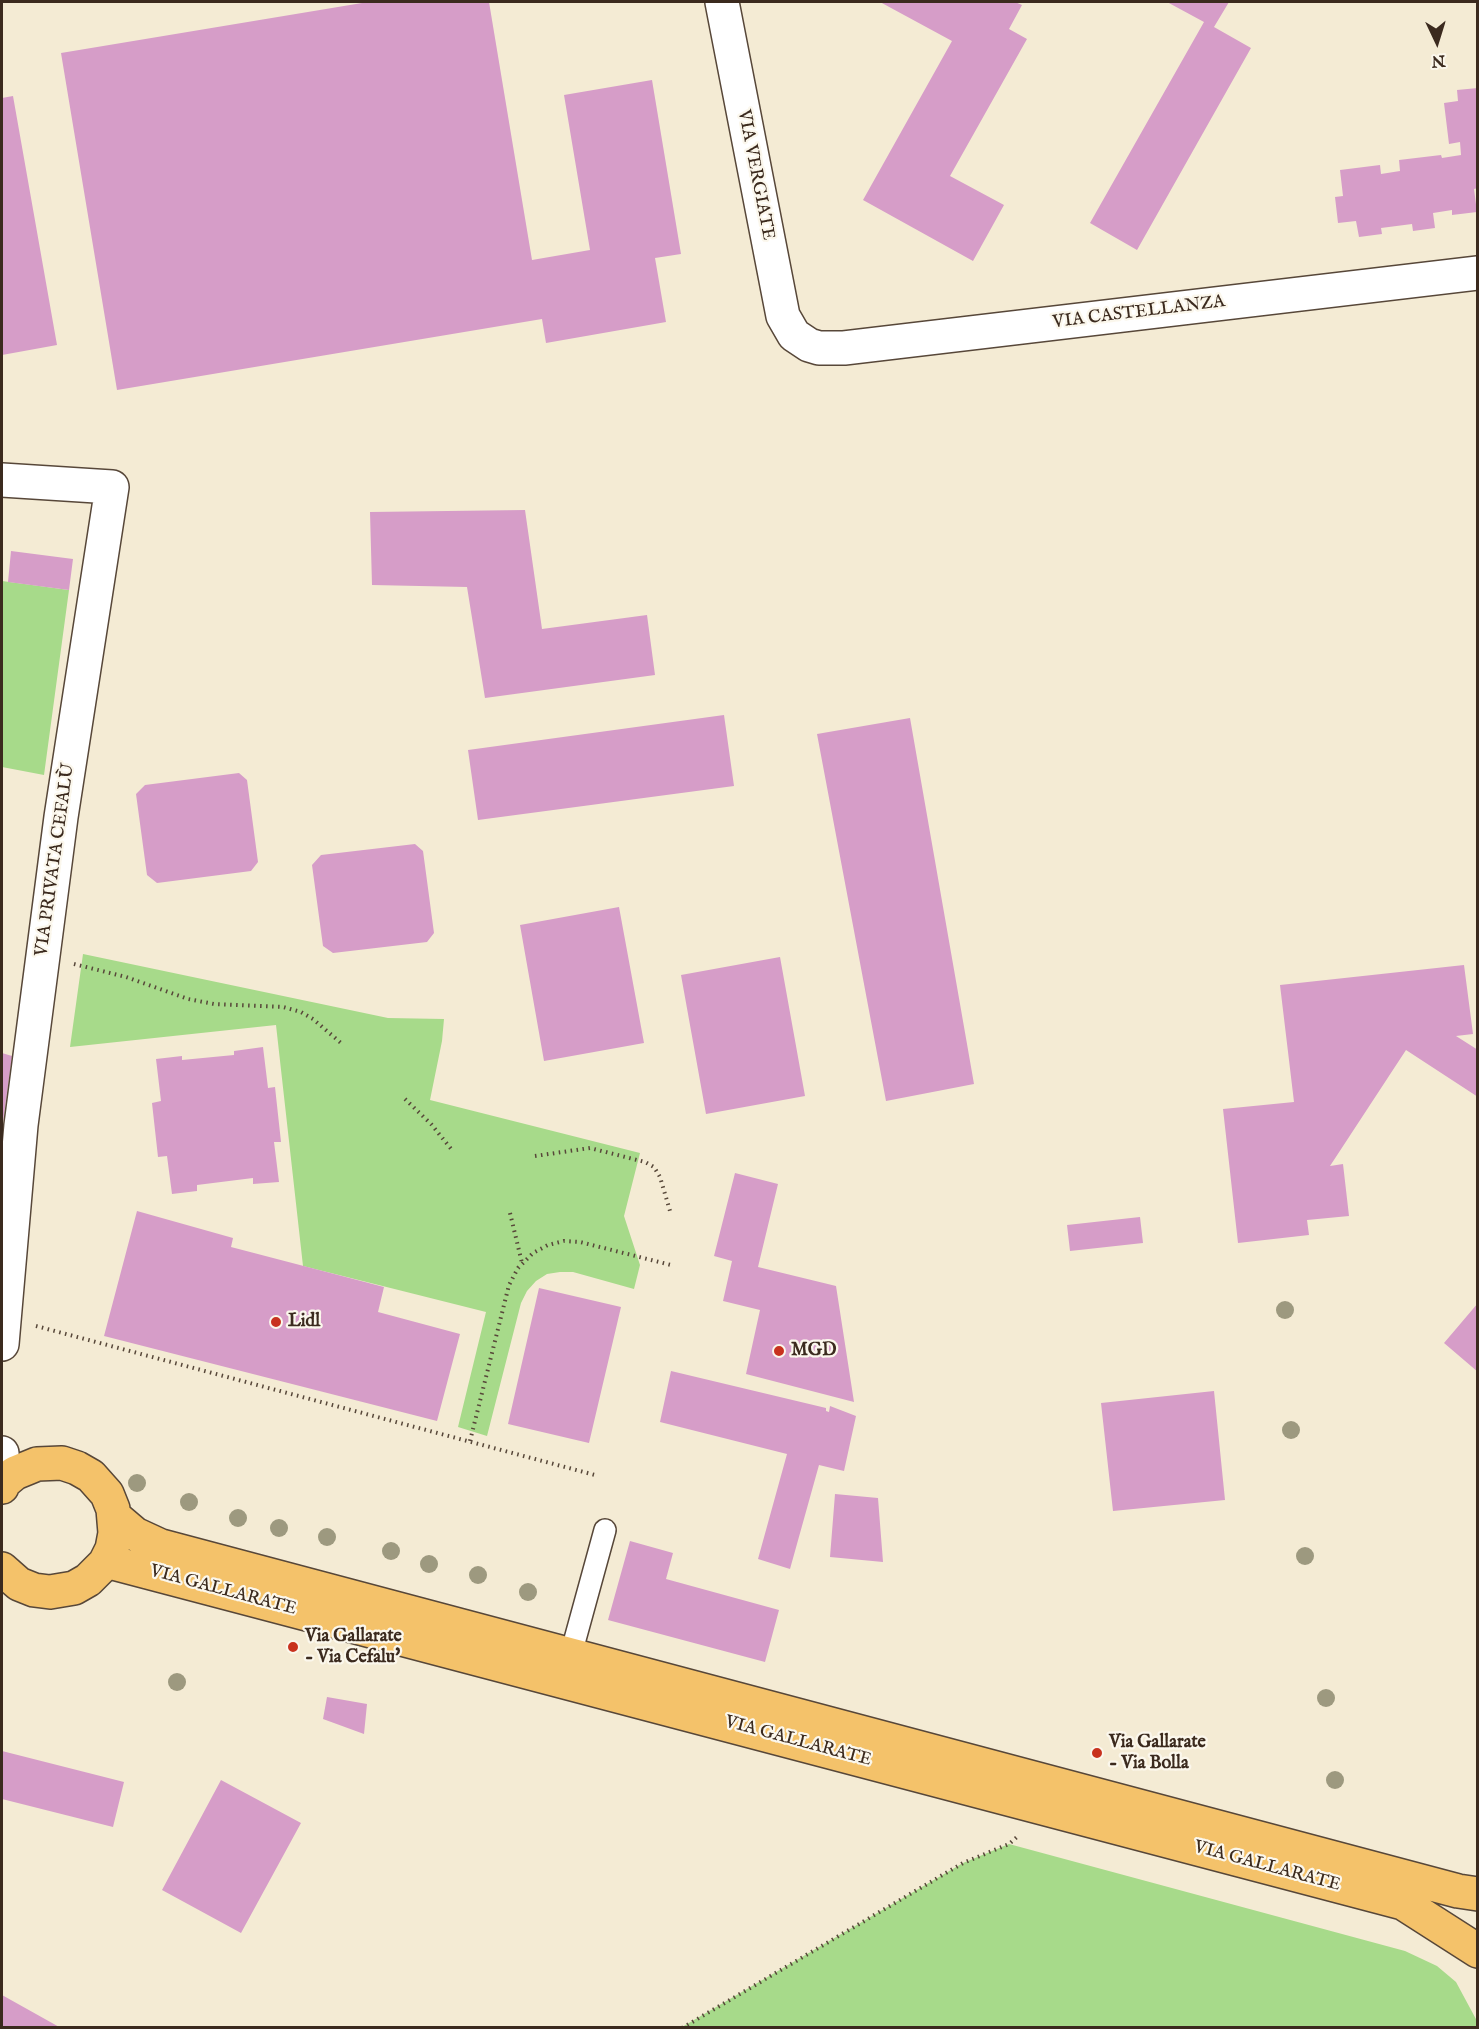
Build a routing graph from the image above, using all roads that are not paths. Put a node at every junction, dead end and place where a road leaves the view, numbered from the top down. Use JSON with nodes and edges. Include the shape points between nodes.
{"nodes":[{"id":1,"x":722,"y":2,"type":"edge"},
{"id":2,"x":1478,"y":273,"type":"edge"},
{"id":3,"x":802,"y":341,"type":"joint"},
{"id":4,"x":2,"y":480,"type":"edge"},
{"id":5,"x":2,"y":1344,"type":"edge"},
{"id":6,"x":2,"y":1475,"type":"edge"},
{"id":7,"x":115,"y":1517,"type":"junction"},
{"id":8,"x":605,"y":1530,"type":"dead end"},
{"id":9,"x":106,"y":1561,"type":"junction"},
{"id":10,"x":2,"y":1569,"type":"edge"},
{"id":11,"x":571,"y":1654,"type":"junction"},
{"id":12,"x":1478,"y":1894,"type":"edge"},
{"id":13,"x":1478,"y":1951,"type":"edge"}],
"edges":[{"from":1,"to":3,"type":"street","name":"VIA VERGIATE","via":[[780,304],[787,327]]},
{"from":2,"to":3,"type":"street","name":"VIA CASTELLANZA","via":[[844,348],[819,348]]},
{"from":4,"to":5,"type":"street","name":"VIA PRIVATA CEFALÙ","via":[[112,487],[61,817],[21,1125]]},
{"from":6,"to":7,"type":"main road","name":"VIA GALLARATE","via":[[38,1464],[69,1466],[96,1481]]},
{"from":7,"to":9,"type":"main road","via":[[114,1541]]},
{"from":7,"to":11,"type":"main road","name":"VIA GALLARATE","via":[[135,1534],[161,1546]]},
{"from":8,"to":11,"type":"lane"},
{"from":9,"to":10,"type":"main road","via":[[88,1580],[58,1592],[26,1587]]},
{"from":9,"to":13,"type":"main road","name":"VIA GALLARATE","via":[[1403,1903]]},
{"from":11,"to":12,"type":"main road","name":"VIA GALLARATE"}]}
